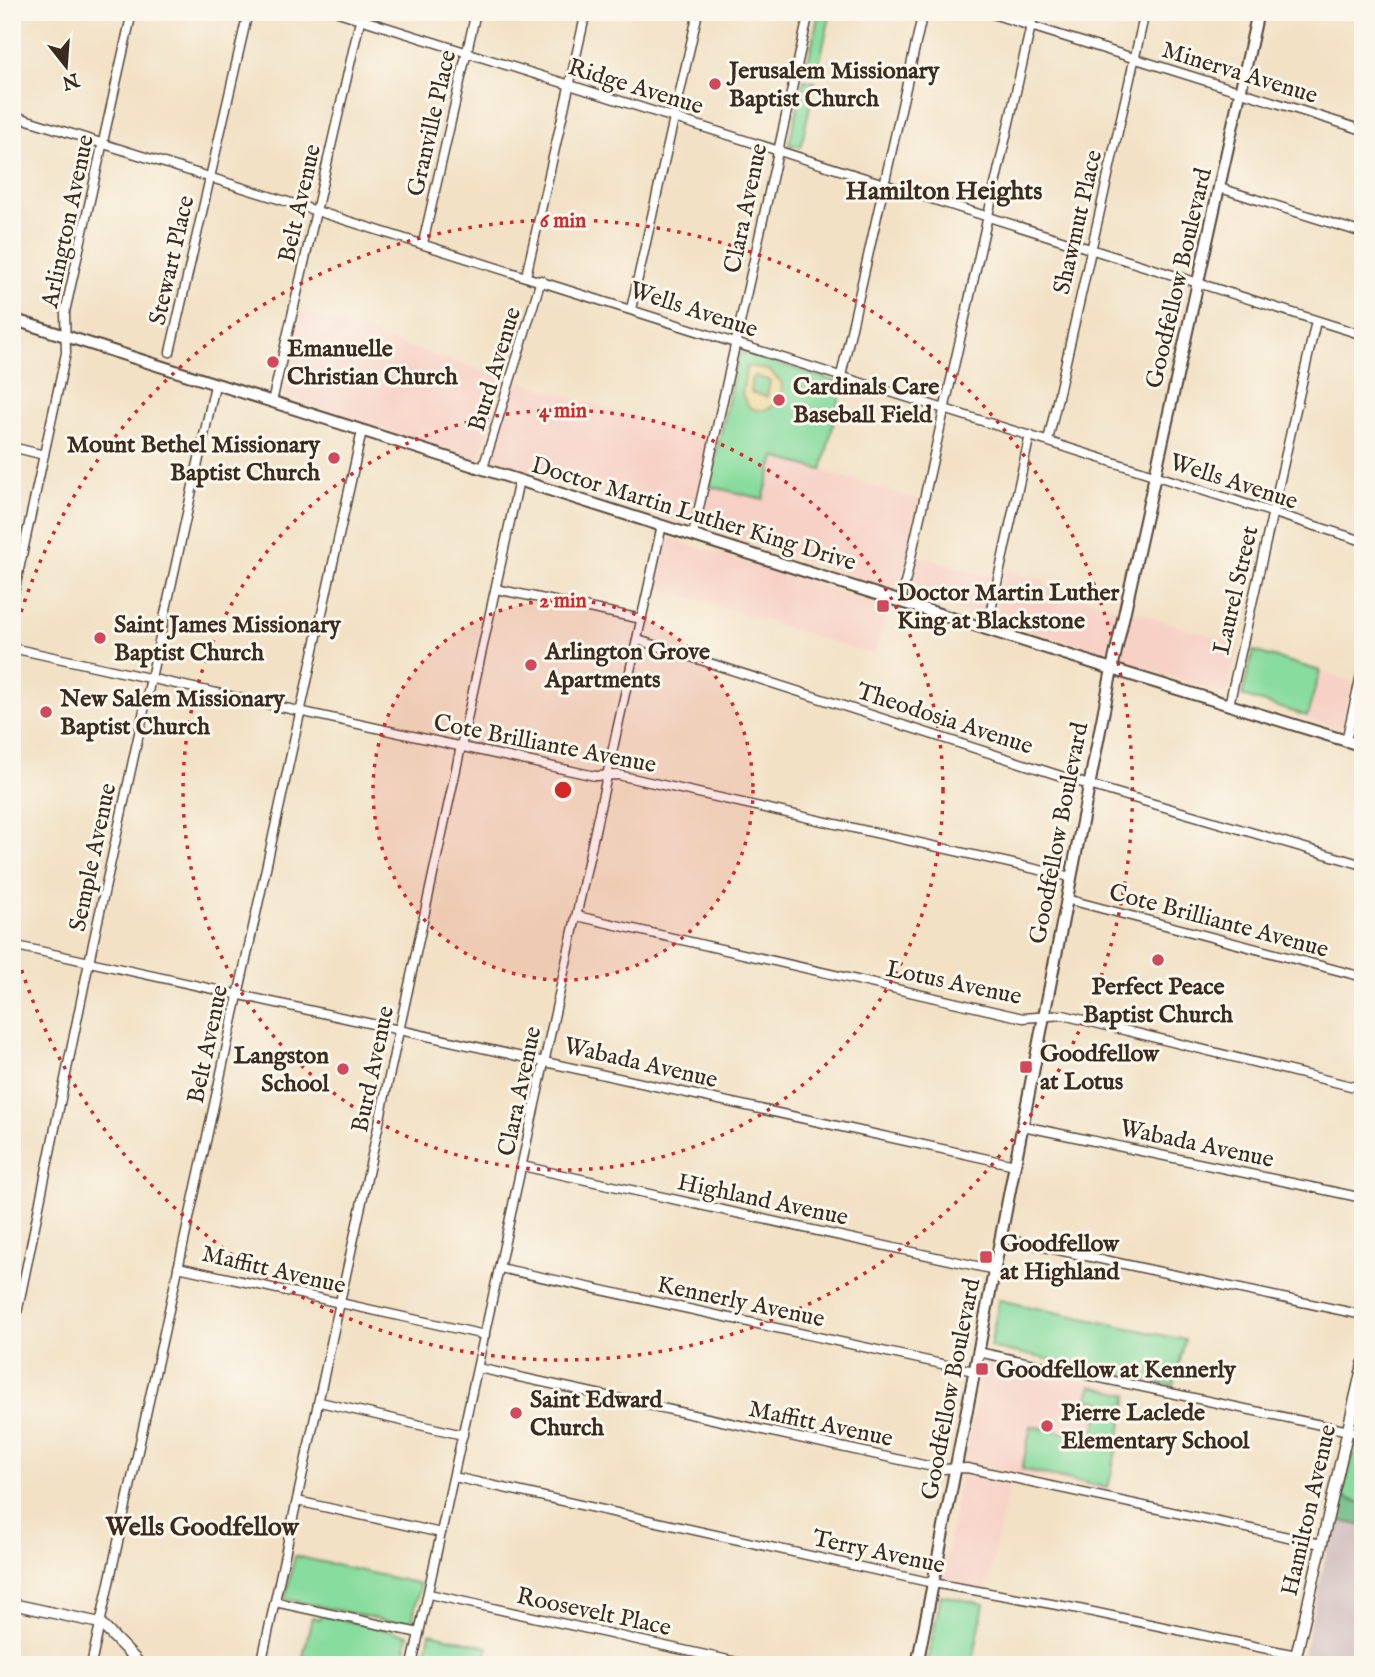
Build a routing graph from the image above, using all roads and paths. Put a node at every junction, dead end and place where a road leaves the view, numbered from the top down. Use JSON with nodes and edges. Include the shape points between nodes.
{"nodes":[{"id":1,"x":132,"y":12,"type":"edge"},
{"id":2,"x":248,"y":12,"type":"edge"},
{"id":3,"x":338,"y":12,"type":"edge"},
{"id":4,"x":476,"y":12,"type":"edge"},
{"id":5,"x":586,"y":12,"type":"edge"},
{"id":6,"x":698,"y":12,"type":"edge"},
{"id":7,"x":809,"y":12,"type":"edge"},
{"id":8,"x":923,"y":12,"type":"edge"},
{"id":9,"x":986,"y":12,"type":"edge"},
{"id":10,"x":1034,"y":12,"type":"edge"},
{"id":11,"x":1145,"y":12,"type":"edge"},
{"id":12,"x":1258,"y":12,"type":"edge"},
{"id":13,"x":361,"y":16,"type":"edge"},
{"id":14,"x":1031,"y":27,"type":"junction"},
{"id":15,"x":467,"y":52,"type":"junction"},
{"id":16,"x":1134,"y":60,"type":"junction"},
{"id":17,"x":569,"y":86,"type":"junction"},
{"id":18,"x":1241,"y":92,"type":"junction"},
{"id":19,"x":12,"y":115,"type":"edge"},
{"id":20,"x":674,"y":118,"type":"junction"},
{"id":21,"x":1363,"y":130,"type":"edge"},
{"id":22,"x":102,"y":143,"type":"junction"},
{"id":23,"x":778,"y":150,"type":"junction"},
{"id":24,"x":210,"y":175,"type":"junction"},
{"id":25,"x":882,"y":184,"type":"junction"},
{"id":26,"x":1220,"y":188,"type":"junction"},
{"id":27,"x":318,"y":210,"type":"junction"},
{"id":28,"x":988,"y":217,"type":"junction"},
{"id":29,"x":1363,"y":233,"type":"edge"},
{"id":30,"x":423,"y":243,"type":"junction"},
{"id":31,"x":1091,"y":250,"type":"junction"},
{"id":32,"x":526,"y":276,"type":"junction"},
{"id":33,"x":541,"y":280,"type":"junction"},
{"id":34,"x":1197,"y":283,"type":"junction"},
{"id":35,"x":631,"y":309,"type":"junction"},
{"id":36,"x":12,"y":319,"type":"edge"},
{"id":37,"x":1316,"y":321,"type":"junction"},
{"id":38,"x":1363,"y":335,"type":"edge"},
{"id":39,"x":66,"y":336,"type":"junction"},
{"id":40,"x":736,"y":343,"type":"junction"},
{"id":41,"x":170,"y":352,"type":"dead end"},
{"id":42,"x":841,"y":376,"type":"junction"},
{"id":43,"x":215,"y":385,"type":"junction"},
{"id":44,"x":272,"y":402,"type":"junction"},
{"id":45,"x":945,"y":408,"type":"junction"},
{"id":46,"x":362,"y":431,"type":"junction"},
{"id":47,"x":1030,"y":435,"type":"junction"},
{"id":48,"x":1048,"y":441,"type":"junction"},
{"id":49,"x":12,"y":447,"type":"edge"},
{"id":50,"x":44,"y":455,"type":"junction"},
{"id":51,"x":483,"y":468,"type":"junction"},
{"id":52,"x":1155,"y":475,"type":"junction"},
{"id":53,"x":519,"y":481,"type":"junction"},
{"id":54,"x":1272,"y":514,"type":"junction"},
{"id":55,"x":662,"y":525,"type":"junction"},
{"id":56,"x":693,"y":535,"type":"junction"},
{"id":57,"x":1363,"y":541,"type":"edge"},
{"id":58,"x":15,"y":575,"type":"edge"},
{"id":59,"x":496,"y":589,"type":"junction"},
{"id":60,"x":901,"y":601,"type":"junction"},
{"id":61,"x":12,"y":602,"type":"edge"},
{"id":62,"x":642,"y":620,"type":"junction"},
{"id":63,"x":987,"y":628,"type":"junction"},
{"id":64,"x":638,"y":640,"type":"junction"},
{"id":65,"x":12,"y":648,"type":"edge"},
{"id":66,"x":1363,"y":666,"type":"edge"},
{"id":67,"x":1112,"y":669,"type":"junction"},
{"id":68,"x":150,"y":679,"type":"junction"},
{"id":69,"x":1229,"y":705,"type":"junction"},
{"id":70,"x":299,"y":711,"type":"junction"},
{"id":71,"x":1346,"y":740,"type":"junction"},
{"id":72,"x":1363,"y":746,"type":"edge"},
{"id":73,"x":462,"y":747,"type":"junction"},
{"id":74,"x":606,"y":775,"type":"junction"},
{"id":75,"x":1090,"y":785,"type":"junction"},
{"id":76,"x":1363,"y":865,"type":"edge"},
{"id":77,"x":1070,"y":877,"type":"junction"},
{"id":78,"x":1066,"y":900,"type":"junction"},
{"id":79,"x":577,"y":916,"type":"junction"},
{"id":80,"x":12,"y":945,"type":"edge"},
{"id":81,"x":89,"y":962,"type":"junction"},
{"id":82,"x":1363,"y":977,"type":"edge"},
{"id":83,"x":237,"y":993,"type":"junction"},
{"id":84,"x":1046,"y":1015,"type":"junction"},
{"id":85,"x":400,"y":1030,"type":"junction"},
{"id":86,"x":545,"y":1060,"type":"junction"},
{"id":87,"x":1363,"y":1089,"type":"edge"},
{"id":88,"x":1023,"y":1126,"type":"junction"},
{"id":89,"x":1015,"y":1165,"type":"junction"},
{"id":90,"x":523,"y":1167,"type":"junction"},
{"id":91,"x":1363,"y":1198,"type":"edge"},
{"id":92,"x":1001,"y":1238,"type":"junction"},
{"id":93,"x":178,"y":1267,"type":"junction"},
{"id":94,"x":500,"y":1268,"type":"junction"},
{"id":95,"x":995,"y":1270,"type":"junction"},
{"id":96,"x":340,"y":1304,"type":"junction"},
{"id":97,"x":1363,"y":1315,"type":"edge"},
{"id":98,"x":485,"y":1335,"type":"junction"},
{"id":99,"x":12,"y":1338,"type":"edge"},
{"id":100,"x":978,"y":1352,"type":"junction"},
{"id":101,"x":1363,"y":1364,"type":"edge"},
{"id":102,"x":478,"y":1368,"type":"junction"},
{"id":103,"x":974,"y":1371,"type":"junction"},
{"id":104,"x":320,"y":1402,"type":"junction"},
{"id":105,"x":1347,"y":1430,"type":"junction"},
{"id":106,"x":1363,"y":1434,"type":"edge"},
{"id":107,"x":463,"y":1435,"type":"junction"},
{"id":108,"x":955,"y":1469,"type":"junction"},
{"id":109,"x":454,"y":1478,"type":"junction"},
{"id":110,"x":297,"y":1502,"type":"junction"},
{"id":111,"x":441,"y":1533,"type":"junction"},
{"id":112,"x":1321,"y":1544,"type":"junction"},
{"id":113,"x":933,"y":1583,"type":"junction"},
{"id":114,"x":429,"y":1594,"type":"junction"},
{"id":115,"x":275,"y":1602,"type":"junction"},
{"id":116,"x":12,"y":1604,"type":"edge"},
{"id":117,"x":100,"y":1623,"type":"junction"},
{"id":118,"x":419,"y":1633,"type":"junction"},
{"id":119,"x":1295,"y":1660,"type":"edge"},
{"id":120,"x":91,"y":1665,"type":"edge"},
{"id":121,"x":141,"y":1665,"type":"edge"},
{"id":122,"x":261,"y":1665,"type":"edge"},
{"id":123,"x":412,"y":1665,"type":"edge"},
{"id":124,"x":751,"y":1665,"type":"edge"},
{"id":125,"x":917,"y":1665,"type":"edge"}],
"edges":[{"from":1,"to":22,"type":"street","name":"Arlington Avenue"},
{"from":2,"to":24,"type":"street"},
{"from":3,"to":13,"type":"street","name":"Ridge Avenue"},
{"from":4,"to":15,"type":"street","name":"Granville Place"},
{"from":5,"to":17,"type":"street","name":"Burd Avenue"},
{"from":6,"to":20,"type":"street"},
{"from":7,"to":23,"type":"street","name":"Clara Avenue"},
{"from":8,"to":25,"type":"street"},
{"from":9,"to":14,"type":"street","name":"Minerva Avenue"},
{"from":10,"to":14,"type":"street"},
{"from":11,"to":16,"type":"street","name":"Shawmut Place"},
{"from":12,"to":18,"type":"main road","name":"Goodfellow Boulevard"},
{"from":13,"to":15,"type":"street","name":"Ridge Avenue"},
{"from":13,"to":27,"type":"street","name":"Belt Avenue"},
{"from":14,"to":16,"type":"street","name":"Minerva Avenue"},
{"from":14,"to":28,"type":"street"},
{"from":15,"to":17,"type":"street","name":"Ridge Avenue"},
{"from":15,"to":30,"type":"street","name":"Granville Place"},
{"from":16,"to":18,"type":"street","name":"Minerva Avenue"},
{"from":16,"to":31,"type":"street","name":"Shawmut Place"},
{"from":17,"to":20,"type":"street","name":"Ridge Avenue"},
{"from":17,"to":32,"type":"street","name":"Burd Avenue"},
{"from":18,"to":21,"type":"street","name":"Minerva Avenue"},
{"from":18,"to":26,"type":"main road","name":"Goodfellow Boulevard"},
{"from":19,"to":22,"type":"street","name":"Wells Avenue"},
{"from":20,"to":23,"type":"street","name":"Ridge Avenue"},
{"from":20,"to":35,"type":"street"},
{"from":22,"to":24,"type":"street","name":"Wells Avenue"},
{"from":22,"to":39,"type":"street","name":"Arlington Avenue","via":[[65,312]]},
{"from":23,"to":25,"type":"street","name":"Ridge Avenue"},
{"from":23,"to":40,"type":"street","name":"Clara Avenue"},
{"from":24,"to":27,"type":"street","name":"Wells Avenue"},
{"from":24,"to":41,"type":"street","name":"Stewart Place"},
{"from":25,"to":28,"type":"street","name":"Ridge Avenue"},
{"from":25,"to":42,"type":"street"},
{"from":26,"to":29,"type":"street"},
{"from":26,"to":34,"type":"main road","name":"Goodfellow Boulevard"},
{"from":27,"to":30,"type":"street","name":"Wells Avenue"},
{"from":27,"to":44,"type":"street","name":"Belt Avenue"},
{"from":28,"to":31,"type":"street","name":"Ridge Avenue"},
{"from":28,"to":45,"type":"street"},
{"from":30,"to":32,"type":"street","name":"Wells Avenue"},
{"from":31,"to":34,"type":"street","name":"Ridge Avenue"},
{"from":31,"to":48,"type":"street","name":"Shawmut Place"},
{"from":32,"to":33,"type":"street","name":"Wells Avenue"},
{"from":33,"to":35,"type":"street","name":"Wells Avenue"},
{"from":33,"to":51,"type":"street","name":"Burd Avenue"},
{"from":34,"to":37,"type":"street","name":"Ridge Avenue"},
{"from":34,"to":52,"type":"main road","name":"Goodfellow Boulevard"},
{"from":35,"to":40,"type":"street","name":"Wells Avenue"},
{"from":36,"to":39,"type":"main road","name":"Doctor Martin Luther King Drive"},
{"from":37,"to":38,"type":"street","name":"Ridge Avenue"},
{"from":37,"to":54,"type":"street","name":"Laurel Street"},
{"from":39,"to":43,"type":"main road","name":"Doctor Martin Luther King Drive"},
{"from":39,"to":50,"type":"street","name":"Arlington Avenue"},
{"from":40,"to":42,"type":"street","name":"Wells Avenue"},
{"from":40,"to":56,"type":"street","name":"Clara Avenue"},
{"from":42,"to":45,"type":"street","name":"Wells Avenue"},
{"from":43,"to":44,"type":"main road","name":"Doctor Martin Luther King Drive"},
{"from":43,"to":68,"type":"street","name":"Semple Avenue"},
{"from":44,"to":46,"type":"main road","name":"Doctor Martin Luther King Drive"},
{"from":45,"to":47,"type":"street","name":"Wells Avenue"},
{"from":45,"to":60,"type":"street"},
{"from":46,"to":51,"type":"main road","name":"Doctor Martin Luther King Drive"},
{"from":46,"to":70,"type":"street","name":"Belt Avenue"},
{"from":47,"to":48,"type":"street","name":"Wells Avenue"},
{"from":47,"to":63,"type":"street"},
{"from":48,"to":52,"type":"street","name":"Wells Avenue"},
{"from":49,"to":50,"type":"street"},
{"from":50,"to":58,"type":"street","name":"Arlington Avenue"},
{"from":51,"to":53,"type":"main road","name":"Doctor Martin Luther King Drive"},
{"from":52,"to":54,"type":"street","name":"Wells Avenue"},
{"from":52,"to":67,"type":"main road","name":"Goodfellow Boulevard"},
{"from":53,"to":55,"type":"main road","name":"Doctor Martin Luther King Drive"},
{"from":53,"to":59,"type":"street","name":"Burd Avenue"},
{"from":54,"to":57,"type":"street","name":"Wells Avenue"},
{"from":54,"to":69,"type":"street","name":"Laurel Street"},
{"from":55,"to":56,"type":"main road","name":"Doctor Martin Luther King Drive"},
{"from":55,"to":62,"type":"street","name":"Clara Avenue"},
{"from":56,"to":60,"type":"main road","name":"Doctor Martin Luther King Drive"},
{"from":58,"to":61,"type":"street","name":"Arlington Avenue"},
{"from":59,"to":62,"type":"street"},
{"from":59,"to":73,"type":"street","name":"Burd Avenue"},
{"from":60,"to":63,"type":"main road","name":"Doctor Martin Luther King Drive"},
{"from":62,"to":64,"type":"street","name":"Clara Avenue"},
{"from":63,"to":67,"type":"main road","name":"Doctor Martin Luther King Drive"},
{"from":64,"to":74,"type":"street","name":"Clara Avenue"},
{"from":64,"to":75,"type":"street","name":"Theodosia Avenue"},
{"from":65,"to":68,"type":"street","name":"Cote Brilliante Avenue"},
{"from":66,"to":71,"type":"street"},
{"from":67,"to":69,"type":"main road","name":"Doctor Martin Luther King Drive"},
{"from":67,"to":75,"type":"main road","name":"Goodfellow Boulevard"},
{"from":68,"to":70,"type":"street","name":"Cote Brilliante Avenue"},
{"from":68,"to":81,"type":"street","name":"Semple Avenue"},
{"from":69,"to":71,"type":"main road","name":"Doctor Martin Luther King Drive"},
{"from":70,"to":73,"type":"street","name":"Cote Brilliante Avenue"},
{"from":70,"to":83,"type":"street","name":"Belt Avenue"},
{"from":71,"to":72,"type":"main road","name":"Doctor Martin Luther King Drive"},
{"from":73,"to":74,"type":"street","name":"Cote Brilliante Avenue"},
{"from":73,"to":85,"type":"street","name":"Burd Avenue"},
{"from":74,"to":77,"type":"street","name":"Cote Brilliante Avenue"},
{"from":74,"to":79,"type":"street","name":"Clara Avenue"},
{"from":75,"to":76,"type":"street","name":"Theodosia Avenue"},
{"from":75,"to":77,"type":"main road","name":"Goodfellow Boulevard"},
{"from":77,"to":78,"type":"main road","name":"Goodfellow Boulevard"},
{"from":78,"to":82,"type":"street","name":"Cote Brilliante Avenue"},
{"from":78,"to":84,"type":"main road","name":"Goodfellow Boulevard"},
{"from":79,"to":84,"type":"street","name":"Lotus Avenue","via":[[1023,1018]]},
{"from":79,"to":86,"type":"street","name":"Clara Avenue"},
{"from":80,"to":81,"type":"street","name":"Wabada Avenue"},
{"from":81,"to":83,"type":"street","name":"Wabada Avenue"},
{"from":81,"to":99,"type":"street","name":"Semple Avenue"},
{"from":83,"to":85,"type":"street","name":"Wabada Avenue"},
{"from":83,"to":93,"type":"street","name":"Belt Avenue"},
{"from":84,"to":87,"type":"street","name":"Lotus Avenue","via":[[1063,1015]]},
{"from":84,"to":88,"type":"main road","name":"Goodfellow Boulevard"},
{"from":85,"to":86,"type":"street","name":"Wabada Avenue"},
{"from":85,"to":96,"type":"street","name":"Burd Avenue"},
{"from":86,"to":89,"type":"street","name":"Wabada Avenue"},
{"from":86,"to":90,"type":"street","name":"Clara Avenue"},
{"from":88,"to":89,"type":"main road","name":"Goodfellow Boulevard"},
{"from":88,"to":91,"type":"street","name":"Wabada Avenue"},
{"from":89,"to":92,"type":"main road","name":"Goodfellow Boulevard"},
{"from":90,"to":94,"type":"street","name":"Clara Avenue"},
{"from":90,"to":95,"type":"street","name":"Highland Avenue"},
{"from":92,"to":95,"type":"main road","name":"Goodfellow Boulevard"},
{"from":92,"to":97,"type":"street"},
{"from":93,"to":96,"type":"street","name":"Maffitt Avenue"},
{"from":93,"to":117,"type":"street","name":"Belt Avenue"},
{"from":94,"to":98,"type":"street","name":"Clara Avenue"},
{"from":94,"to":103,"type":"street","name":"Kennerly Avenue"},
{"from":95,"to":100,"type":"main road","name":"Goodfellow Boulevard"},
{"from":96,"to":98,"type":"street","name":"Maffitt Avenue"},
{"from":96,"to":104,"type":"street","name":"Burd Avenue"},
{"from":98,"to":102,"type":"street","name":"Clara Avenue"},
{"from":100,"to":103,"type":"main road","name":"Goodfellow Boulevard"},
{"from":100,"to":105,"type":"street"},
{"from":101,"to":105,"type":"street","name":"Hamilton Avenue"},
{"from":102,"to":107,"type":"street","name":"Clara Avenue"},
{"from":102,"to":108,"type":"street","name":"Maffitt Avenue"},
{"from":103,"to":108,"type":"main road","name":"Goodfellow Boulevard"},
{"from":104,"to":107,"type":"street"},
{"from":104,"to":110,"type":"street","name":"Burd Avenue"},
{"from":105,"to":106,"type":"street"},
{"from":105,"to":112,"type":"street","name":"Hamilton Avenue"},
{"from":107,"to":109,"type":"street","name":"Clara Avenue"},
{"from":108,"to":112,"type":"street","name":"Maffitt Avenue"},
{"from":108,"to":113,"type":"main road","name":"Goodfellow Boulevard"},
{"from":109,"to":111,"type":"street","name":"Clara Avenue"},
{"from":109,"to":113,"type":"street","name":"Terry Avenue"},
{"from":110,"to":111,"type":"street"},
{"from":110,"to":115,"type":"street","name":"Burd Avenue"},
{"from":111,"to":114,"type":"street","name":"Clara Avenue"},
{"from":112,"to":119,"type":"street","name":"Hamilton Avenue"},
{"from":113,"to":119,"type":"street","name":"Terry Avenue","via":[[1074,1608]]},
{"from":113,"to":125,"type":"main road","name":"Goodfellow Boulevard"},
{"from":114,"to":118,"type":"street","name":"Clara Avenue"},
{"from":114,"to":124,"type":"street","name":"Roosevelt Place"},
{"from":115,"to":118,"type":"street"},
{"from":115,"to":122,"type":"street","name":"Burd Avenue"},
{"from":116,"to":117,"type":"street"},
{"from":117,"to":120,"type":"street","name":"Belt Avenue"},
{"from":117,"to":121,"type":"street"},
{"from":118,"to":123,"type":"street","name":"Clara Avenue"}]}
